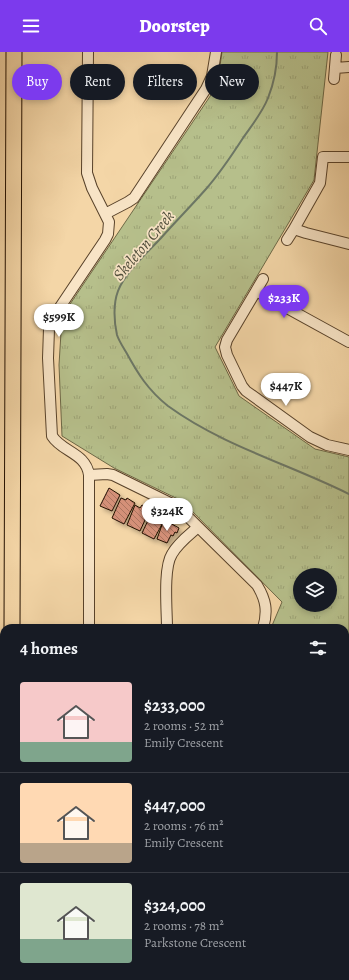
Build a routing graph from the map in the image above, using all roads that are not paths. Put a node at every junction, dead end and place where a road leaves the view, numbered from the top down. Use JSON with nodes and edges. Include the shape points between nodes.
{"nodes":[{"id":1,"x":14,"y":52,"type":"edge"},
{"id":2,"x":88,"y":52,"type":"edge"},
{"id":3,"x":216,"y":52,"type":"edge"},
{"id":4,"x":336,"y":55,"type":"dead end"},
{"id":5,"x":349,"y":67,"type":"edge"},
{"id":6,"x":335,"y":68,"type":"junction"},
{"id":7,"x":334,"y":80,"type":"dead end"},
{"id":8,"x":349,"y":157,"type":"edge"},
{"id":9,"x":105,"y":214,"type":"junction"},
{"id":10,"x":294,"y":229,"type":"junction"},
{"id":11,"x":287,"y":240,"type":"dead end"},
{"id":12,"x":349,"y":244,"type":"edge"},
{"id":13,"x":263,"y":279,"type":"dead end"},
{"id":14,"x":256,"y":291,"type":"junction"},
{"id":15,"x":349,"y":342,"type":"edge"},
{"id":16,"x":349,"y":450,"type":"edge"},
{"id":17,"x":89,"y":474,"type":"junction"},
{"id":18,"x":198,"y":527,"type":"junction"},
{"id":19,"x":12,"y":624,"type":"edge"},
{"id":20,"x":89,"y":624,"type":"edge"},
{"id":21,"x":167,"y":624,"type":"edge"},
{"id":22,"x":264,"y":624,"type":"edge"}],
"edges":[{"from":1,"to":19,"type":"highway"},
{"from":2,"to":9,"type":"street","via":[[87,174]]},
{"from":3,"to":9,"type":"street","via":[[212,76],[206,89],[134,198]]},
{"from":4,"to":6,"type":"street"},
{"from":5,"to":6,"type":"street"},
{"from":6,"to":7,"type":"street"},
{"from":8,"to":10,"type":"street","via":[[324,152],[320,183]]},
{"from":9,"to":17,"type":"street","via":[[109,222],[108,234],[57,310],[49,329],[51,433],[57,442],[85,462]]},
{"from":10,"to":11,"type":"street"},
{"from":10,"to":12,"type":"street"},
{"from":13,"to":14,"type":"street"},
{"from":14,"to":15,"type":"street"},
{"from":14,"to":16,"type":"street","via":[[227,340],[225,348],[242,386],[310,437],[327,445]]},
{"from":17,"to":18,"type":"street","via":[[113,475],[157,496],[182,511]]},
{"from":17,"to":20,"type":"street"},
{"from":18,"to":21,"type":"street","via":[[174,550],[169,562]]},
{"from":18,"to":22,"type":"street","via":[[257,585],[266,607]]}]}
